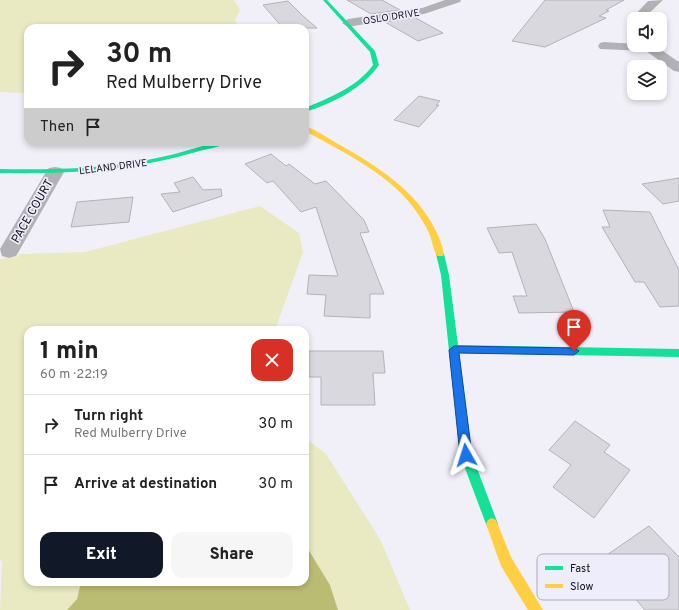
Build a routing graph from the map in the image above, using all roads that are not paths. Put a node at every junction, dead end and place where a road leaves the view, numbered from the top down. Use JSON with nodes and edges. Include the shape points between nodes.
{"nodes":[{"id":1,"x":325,"y":0,"type":"edge"},
{"id":2,"x":456,"y":0,"type":"edge"},
{"id":3,"x":658,"y":0,"type":"edge"},
{"id":4,"x":644,"y":12,"type":"edge"},
{"id":5,"x":348,"y":23,"type":"junction"},
{"id":6,"x":604,"y":46,"type":"dead end"},
{"id":7,"x":627,"y":46,"type":"edge"},
{"id":8,"x":655,"y":52,"type":"edge"},
{"id":9,"x":679,"y":68,"type":"edge"},
{"id":10,"x":309,"y":108,"type":"edge"},
{"id":11,"x":309,"y":130,"type":"edge"},
{"id":12,"x":209,"y":146,"type":"edge"},
{"id":13,"x":0,"y":171,"type":"edge"},
{"id":14,"x":55,"y":172,"type":"junction"},
{"id":15,"x":9,"y":251,"type":"dead end"},
{"id":16,"x":454,"y":350,"type":"junction"},
{"id":17,"x":679,"y":353,"type":"edge"},
{"id":18,"x":536,"y":610,"type":"edge"}],
"edges":[{"from":1,"to":5,"type":"street"},
{"from":2,"to":5,"type":"street","name":"OSLO DRIVE","via":[[424,11]]},
{"from":3,"to":4,"type":"street"},
{"from":5,"to":10,"type":"street","via":[[374,52],[376,65],[359,85]]},
{"from":6,"to":7,"type":"street"},
{"from":8,"to":9,"type":"street"},
{"from":11,"to":16,"type":"street","via":[[373,166],[413,202],[426,219],[438,243],[444,269]]},
{"from":12,"to":14,"type":"street","name":"LELAND DRIVE","via":[[153,161],[92,170]]},
{"from":13,"to":14,"type":"street","name":"LELAND DRIVE"},
{"from":14,"to":15,"type":"street","name":"PACE COURT"},
{"from":16,"to":17,"type":"street"},
{"from":16,"to":18,"type":"street","via":[[466,455],[506,561]]}]}
